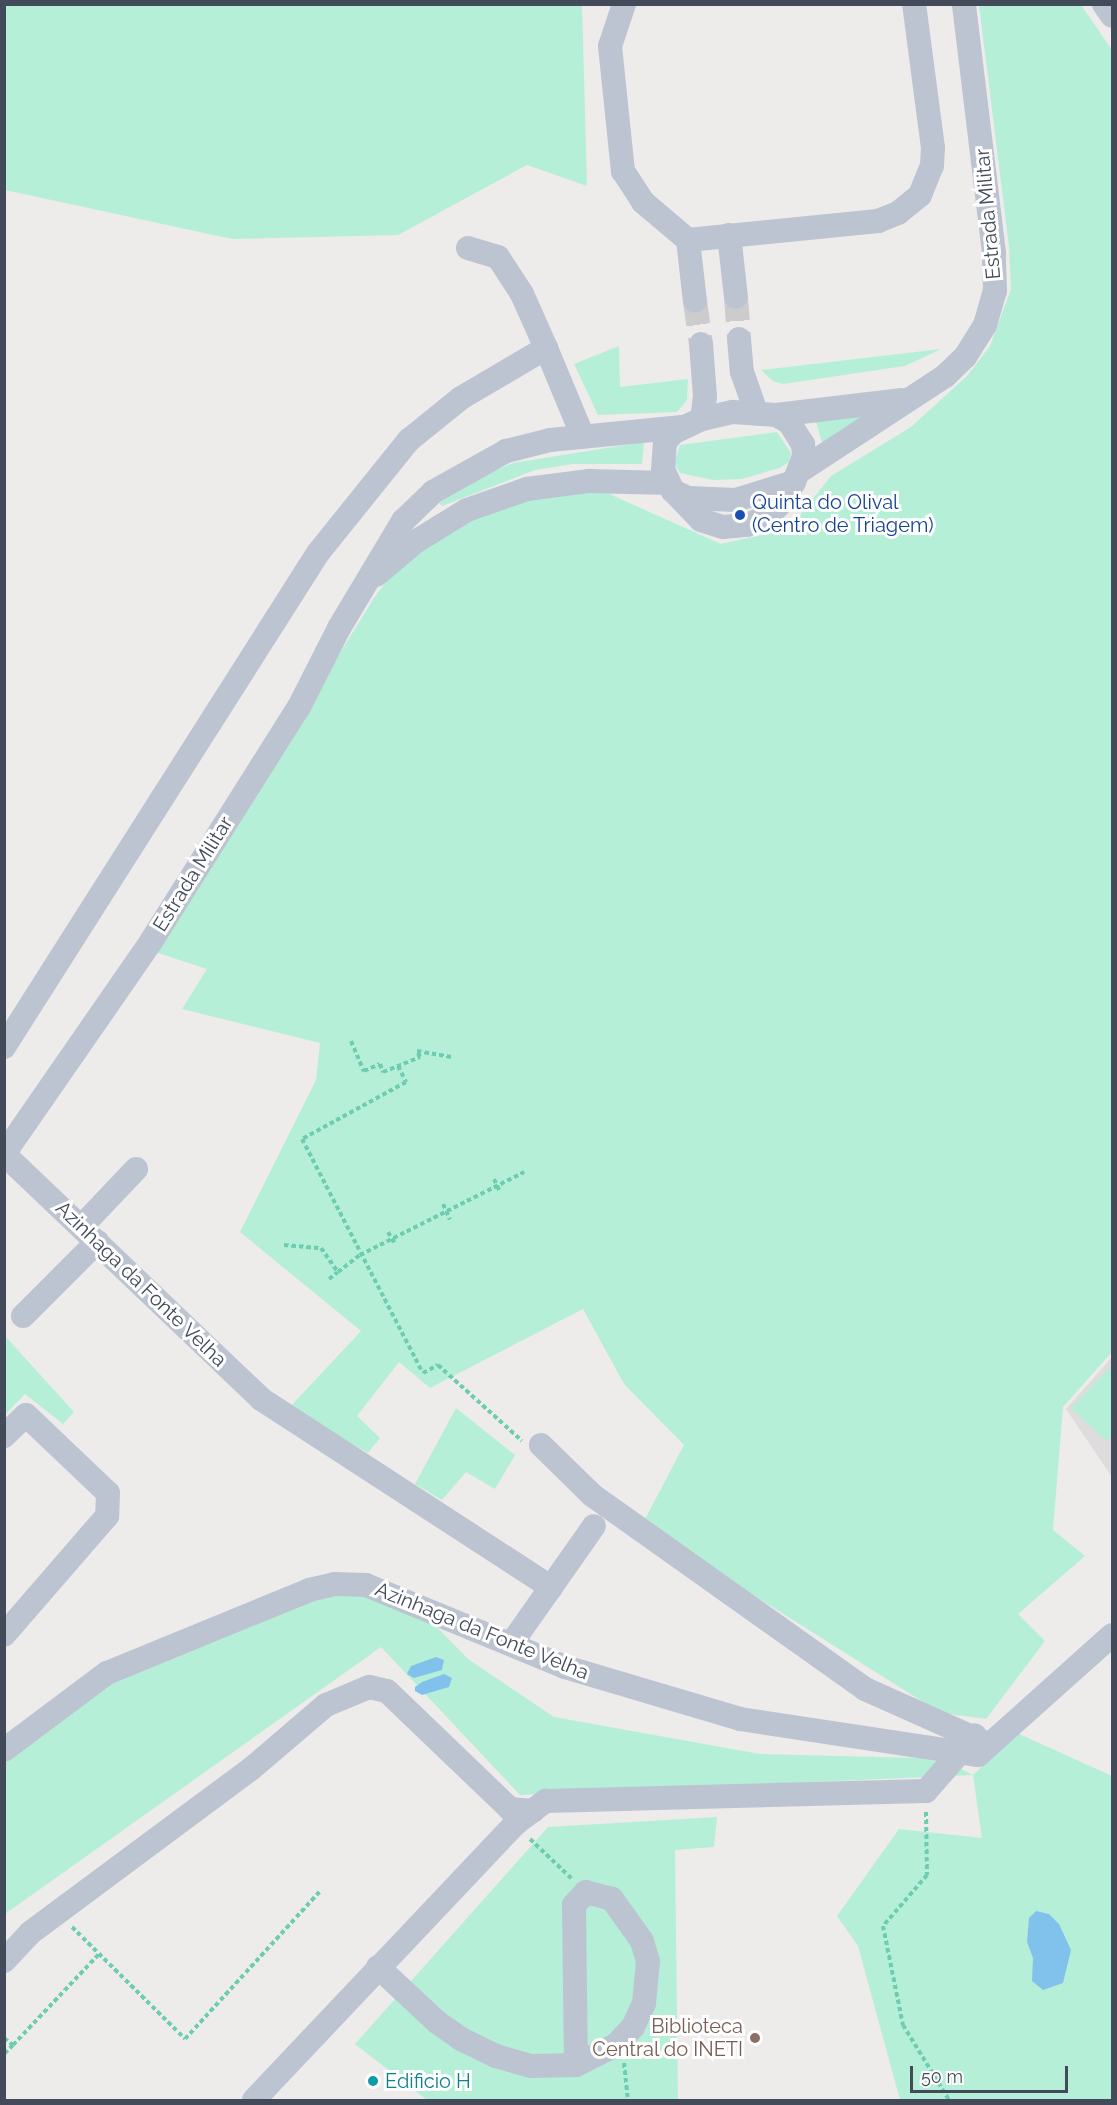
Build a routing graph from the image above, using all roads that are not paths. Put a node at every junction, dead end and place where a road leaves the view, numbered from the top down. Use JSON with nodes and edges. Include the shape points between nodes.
{"nodes":[{"id":1,"x":624,"y":4,"type":"edge"},
{"id":2,"x":914,"y":4,"type":"edge"},
{"id":3,"x":964,"y":4,"type":"edge"},
{"id":4,"x":1104,"y":4,"type":"edge"},
{"id":5,"x":1113,"y":16,"type":"edge"},
{"id":6,"x":729,"y":235,"type":"junction"},
{"id":7,"x":688,"y":240,"type":"junction"},
{"id":8,"x":468,"y":248,"type":"dead end"},
{"id":9,"x":736,"y":297,"type":"tunnel mouth"},
{"id":10,"x":695,"y":301,"type":"tunnel mouth"},
{"id":11,"x":739,"y":339,"type":"tunnel mouth"},
{"id":12,"x":701,"y":344,"type":"tunnel mouth"},
{"id":13,"x":546,"y":348,"type":"junction"},
{"id":14,"x":918,"y":396,"type":"junction"},
{"id":15,"x":766,"y":414,"type":"junction"},
{"id":16,"x":692,"y":423,"type":"junction"},
{"id":17,"x":583,"y":437,"type":"junction"},
{"id":18,"x":797,"y":476,"type":"junction"},
{"id":19,"x":671,"y":487,"type":"junction"},
{"id":20,"x":365,"y":584,"type":"junction"},
{"id":21,"x":4,"y":1047,"type":"edge"},
{"id":22,"x":4,"y":1154,"type":"edge"},
{"id":23,"x":136,"y":1169,"type":"dead end"},
{"id":24,"x":89,"y":1235,"type":"junction"},
{"id":25,"x":23,"y":1316,"type":"dead end"},
{"id":26,"x":4,"y":1436,"type":"edge"},
{"id":27,"x":541,"y":1445,"type":"road end"},
{"id":28,"x":594,"y":1526,"type":"dead end"},
{"id":29,"x":551,"y":1587,"type":"junction"},
{"id":30,"x":4,"y":1635,"type":"edge"},
{"id":31,"x":1113,"y":1635,"type":"edge"},
{"id":32,"x":511,"y":1644,"type":"junction"},
{"id":33,"x":983,"y":1741,"type":"junction"},
{"id":34,"x":4,"y":1750,"type":"edge"},
{"id":35,"x":958,"y":1752,"type":"junction"},
{"id":36,"x":524,"y":1818,"type":"junction"},
{"id":37,"x":30,"y":1933,"type":"junction"},
{"id":38,"x":4,"y":1949,"type":"edge"},
{"id":39,"x":4,"y":1961,"type":"edge"},
{"id":40,"x":378,"y":1966,"type":"junction"},
{"id":41,"x":576,"y":2065,"type":"junction"},
{"id":42,"x":254,"y":2100,"type":"edge"}],
"edges":[{"from":1,"to":7,"type":"street","via":[[610,46],[623,171],[643,202]]},
{"from":2,"to":6,"type":"street","via":[[933,148],[932,166],[920,195],[898,213],[878,221]]},
{"from":3,"to":14,"type":"street","name":"Estrada Militar","via":[[994,253],[995,291],[986,325],[965,357]]},
{"from":4,"to":5,"type":"street"},
{"from":6,"to":7,"type":"street"},
{"from":6,"to":9,"type":"street"},
{"from":7,"to":10,"type":"street"},
{"from":8,"to":13,"type":"street","via":[[498,257],[522,294]]},
{"from":11,"to":15,"type":"street","via":[[742,372]]},
{"from":12,"to":16,"type":"street","via":[[705,396]]},
{"from":13,"to":17,"type":"street"},
{"from":13,"to":21,"type":"street","via":[[461,398],[409,440],[318,553]]},
{"from":14,"to":15,"type":"street","name":"Estrada Militar","via":[[889,404]]},
{"from":14,"to":18,"type":"street","name":"Estrada Militar"},
{"from":15,"to":16,"type":"street","name":"Estrada Militar"},
{"from":15,"to":18,"type":"street","via":[[789,422],[803,444]]},
{"from":16,"to":17,"type":"street","name":"Estrada Militar"},
{"from":16,"to":19,"type":"street","via":[[665,442],[662,454]]},
{"from":17,"to":20,"type":"street","name":"Estrada Militar","via":[[506,451],[433,492],[403,521]]},
{"from":18,"to":19,"type":"street","name":"Estrada Militar","via":[[736,500],[688,498]]},
{"from":19,"to":20,"type":"street","name":"Estrada Militar","via":[[589,481],[527,489],[467,510],[415,542]]},
{"from":20,"to":22,"type":"street","name":"Estrada Militar","via":[[299,707],[165,920]]},
{"from":22,"to":24,"type":"street","name":"Azinhaga da Fonte Velha"},
{"from":23,"to":24,"type":"street"},
{"from":24,"to":25,"type":"street"},
{"from":24,"to":29,"type":"street","name":"Azinhaga da Fonte Velha","via":[[261,1399]]},
{"from":26,"to":30,"type":"street","via":[[26,1415],[108,1493],[107,1516]]},
{"from":27,"to":33,"type":"street","via":[[592,1495],[865,1689]]},
{"from":28,"to":29,"type":"street"},
{"from":29,"to":32,"type":"street"},
{"from":31,"to":33,"type":"street"},
{"from":32,"to":34,"type":"street","name":"Azinhaga da Fonte Velha","via":[[366,1585],[335,1584],[309,1590],[107,1673]]},
{"from":32,"to":35,"type":"street","name":"Azinhaga da Fonte Velha","via":[[565,1667],[740,1719]]},
{"from":33,"to":35,"type":"street"},
{"from":35,"to":36,"type":"street","via":[[926,1791],[546,1801]]},
{"from":36,"to":37,"type":"street","via":[[387,1691],[369,1687],[326,1705],[252,1769]]},
{"from":36,"to":40,"type":"street"},
{"from":37,"to":38,"type":"street"},
{"from":37,"to":39,"type":"street"},
{"from":40,"to":41,"type":"street","via":[[437,2022],[461,2039],[496,2056],[532,2066]]},
{"from":40,"to":42,"type":"street"},
{"from":41,"to":41,"type":"street","via":[[574,1905],[586,1892],[612,1899],[630,1919],[648,1961],[644,2003],[633,2027],[597,2058]]}]}
